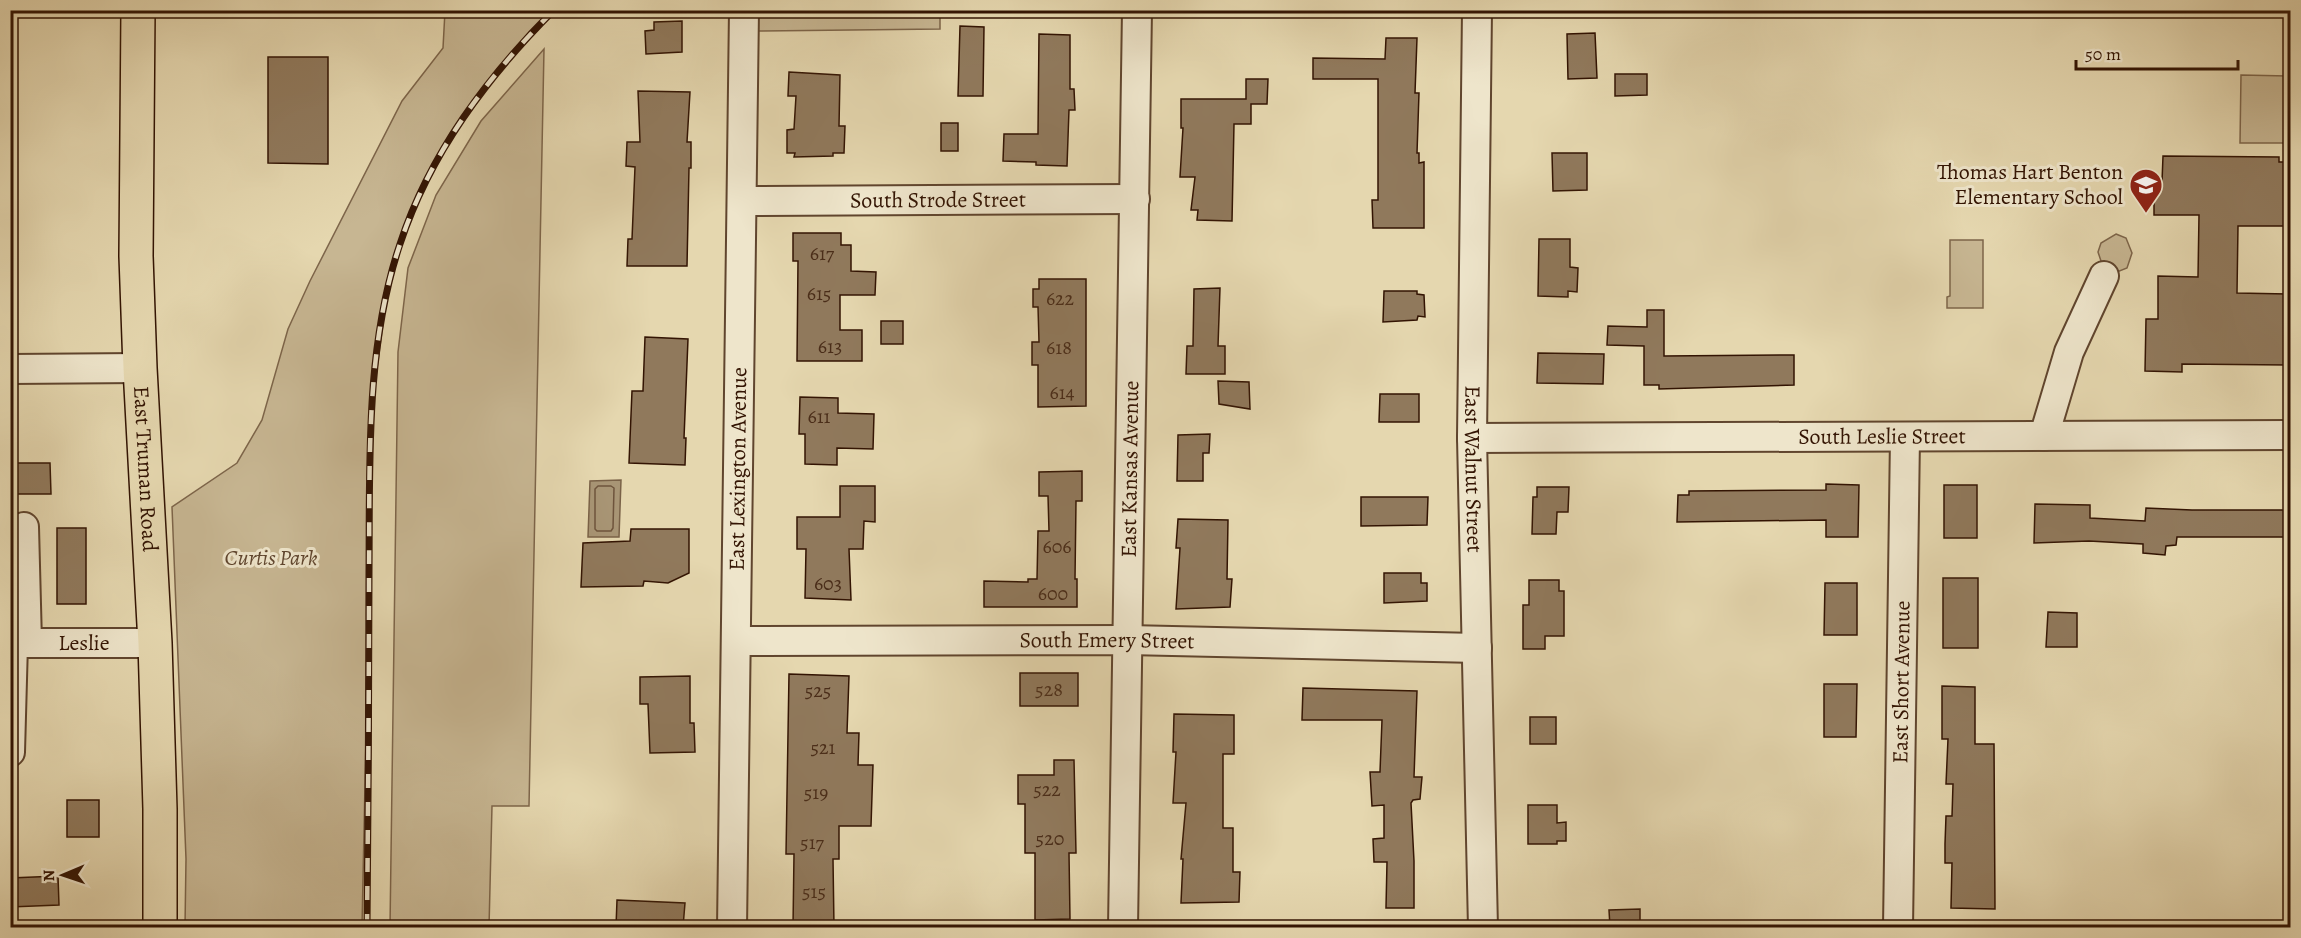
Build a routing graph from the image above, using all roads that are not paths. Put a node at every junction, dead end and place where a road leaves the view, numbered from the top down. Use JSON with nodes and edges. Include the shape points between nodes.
{"nodes":[{"id":1,"x":138,"y":10,"type":"edge"},
{"id":2,"x":744,"y":10,"type":"edge"},
{"id":3,"x":1137,"y":10,"type":"edge"},
{"id":4,"x":1477,"y":10,"type":"edge"},
{"id":5,"x":1135,"y":200,"type":"junction"},
{"id":6,"x":742,"y":201,"type":"junction"},
{"id":7,"x":2104,"y":276,"type":"dead end"},
{"id":8,"x":140,"y":368,"type":"junction"},
{"id":9,"x":10,"y":369,"type":"edge"},
{"id":10,"x":2290,"y":435,"type":"edge"},
{"id":11,"x":2043,"y":436,"type":"junction"},
{"id":12,"x":1472,"y":438,"type":"junction"},
{"id":13,"x":1905,"y":438,"type":"junction"},
{"id":14,"x":24,"y":527,"type":"dead end"},
{"id":15,"x":1128,"y":640,"type":"junction"},
{"id":16,"x":736,"y":641,"type":"junction"},
{"id":17,"x":17,"y":643,"type":"edge"},
{"id":18,"x":155,"y":643,"type":"junction"},
{"id":19,"x":1477,"y":648,"type":"junction"},
{"id":20,"x":11,"y":710,"type":"edge"},
{"id":21,"x":10,"y":752,"type":"edge"},
{"id":22,"x":160,"y":927,"type":"edge"},
{"id":23,"x":732,"y":927,"type":"edge"},
{"id":24,"x":1123,"y":927,"type":"edge"},
{"id":25,"x":1483,"y":927,"type":"edge"},
{"id":26,"x":1898,"y":927,"type":"edge"}],
"edges":[{"from":1,"to":8,"type":"main road","name":"East Truman Road","via":[[136,256]]},
{"from":2,"to":6,"type":"street","name":"East Lexington Avenue"},
{"from":3,"to":5,"type":"street","name":"East Kansas Avenue"},
{"from":4,"to":12,"type":"street","name":"East Walnut Street"},
{"from":5,"to":6,"type":"street","name":"South Strode Street"},
{"from":5,"to":15,"type":"street","name":"East Kansas Avenue"},
{"from":6,"to":16,"type":"street","name":"East Lexington Avenue"},
{"from":7,"to":11,"type":"street","via":[[2069,352]]},
{"from":8,"to":9,"type":"street"},
{"from":8,"to":18,"type":"main road","name":"East Truman Road"},
{"from":10,"to":11,"type":"street","name":"South Leslie Street"},
{"from":11,"to":13,"type":"street","name":"South Leslie Street"},
{"from":12,"to":13,"type":"street","name":"South Leslie Street"},
{"from":12,"to":19,"type":"street","name":"East Walnut Street"},
{"from":13,"to":26,"type":"street","name":"East Short Avenue"},
{"from":14,"to":17,"type":"street"},
{"from":15,"to":16,"type":"street","name":"South Emery Street"},
{"from":15,"to":19,"type":"street","name":"South Emery Street"},
{"from":15,"to":24,"type":"street","name":"East Kansas Avenue"},
{"from":16,"to":23,"type":"street","name":"East Lexington Avenue"},
{"from":17,"to":18,"type":"street","name":"Leslie"},
{"from":17,"to":20,"type":"street"},
{"from":18,"to":22,"type":"main road","name":"East Truman Road"},
{"from":19,"to":25,"type":"street","name":"East Walnut Street"},
{"from":20,"to":21,"type":"street"}]}
